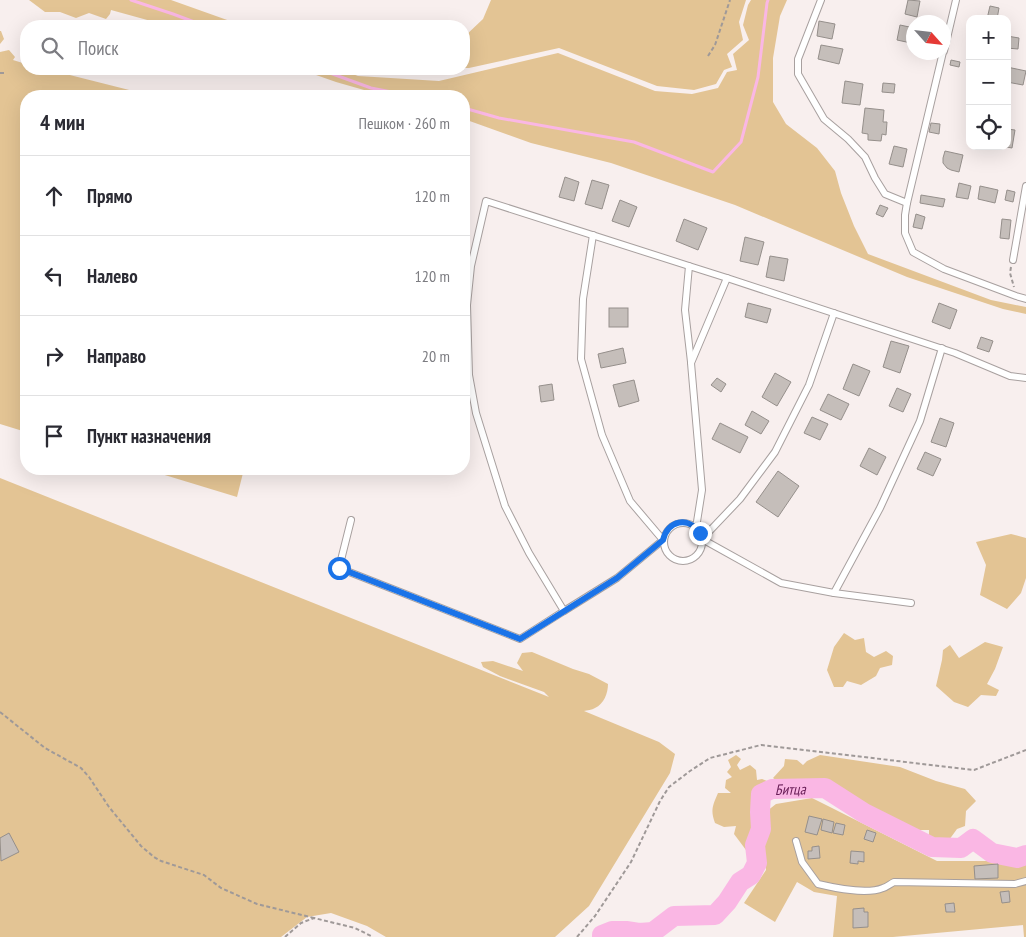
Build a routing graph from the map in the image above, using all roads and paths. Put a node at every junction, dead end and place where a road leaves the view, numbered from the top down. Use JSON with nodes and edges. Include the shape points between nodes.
{"nodes":[{"id":1,"x":730,"y":0,"type":"edge"},
{"id":2,"x":821,"y":0,"type":"edge"},
{"id":3,"x":956,"y":0,"type":"edge"},
{"id":4,"x":951,"y":20,"type":"edge"},
{"id":5,"x":708,"y":56,"type":"dead end"},
{"id":6,"x":941,"y":60,"type":"edge"},
{"id":7,"x":0,"y":73,"type":"edge"},
{"id":8,"x":5,"y":73,"type":"dead end"},
{"id":9,"x":1026,"y":186,"type":"edge"},
{"id":10,"x":907,"y":203,"type":"junction"},
{"id":11,"x":593,"y":235,"type":"junction"},
{"id":12,"x":1013,"y":260,"type":"joint"},
{"id":13,"x":689,"y":266,"type":"junction"},
{"id":14,"x":470,"y":276,"type":"edge"},
{"id":15,"x":727,"y":278,"type":"junction"},
{"id":16,"x":1016,"y":296,"type":"junction"},
{"id":17,"x":1026,"y":299,"type":"edge"},
{"id":18,"x":834,"y":313,"type":"junction"},
{"id":19,"x":942,"y":348,"type":"junction"},
{"id":20,"x":691,"y":363,"type":"junction"},
{"id":21,"x":1026,"y":378,"type":"edge"},
{"id":22,"x":470,"y":380,"type":"edge"},
{"id":23,"x":351,"y":520,"type":"dead end"},
{"id":24,"x":696,"y":528,"type":"junction"},
{"id":25,"x":702,"y":539,"type":"junction"},
{"id":26,"x":663,"y":540,"type":"junction"},
{"id":27,"x":834,"y":593,"type":"junction"},
{"id":28,"x":911,"y":603,"type":"dead end"},
{"id":29,"x":564,"y":611,"type":"junction"},
{"id":30,"x":0,"y":712,"type":"edge"},
{"id":31,"x":1026,"y":750,"type":"edge"},
{"id":32,"x":796,"y":841,"type":"dead end"},
{"id":33,"x":1026,"y":881,"type":"edge"},
{"id":34,"x":314,"y":918,"type":"junction"},
{"id":35,"x":285,"y":937,"type":"edge"},
{"id":36,"x":373,"y":937,"type":"edge"},
{"id":37,"x":577,"y":937,"type":"edge"}],
"edges":[{"from":1,"to":5,"type":"path"},
{"from":2,"to":10,"type":"lane","via":[[798,59],[798,74],[824,119],[865,157],[885,194]]},
{"from":3,"to":4,"type":"lane"},
{"from":6,"to":10,"type":"lane"},
{"from":7,"to":8,"type":"path"},
{"from":9,"to":12,"type":"lane"},
{"from":10,"to":16,"type":"lane","via":[[905,233],[913,252],[944,269]]},
{"from":11,"to":13,"type":"lane"},
{"from":11,"to":14,"type":"lane","via":[[486,201]]},
{"from":11,"to":26,"type":"lane","via":[[583,299],[581,359],[602,436],[630,501]]},
{"from":12,"to":16,"type":"path","via":[[1010,273]]},
{"from":13,"to":15,"type":"lane"},
{"from":13,"to":20,"type":"lane","via":[[685,310]]},
{"from":15,"to":18,"type":"lane"},
{"from":15,"to":20,"type":"lane"},
{"from":16,"to":17,"type":"lane"},
{"from":18,"to":19,"type":"lane"},
{"from":18,"to":25,"type":"lane","via":[[809,385],[775,452],[740,499]]},
{"from":19,"to":21,"type":"lane","via":[[1010,376]]},
{"from":19,"to":27,"type":"lane","via":[[920,421],[880,508]]},
{"from":20,"to":24,"type":"lane","via":[[702,490]]},
{"from":22,"to":29,"type":"lane","via":[[476,413],[505,506]]},
{"from":23,"to":29,"type":"lane","via":[[339,568],[520,639]]},
{"from":24,"to":25,"type":"lane"},
{"from":24,"to":26,"type":"lane","via":[[685,522],[673,525]]},
{"from":25,"to":26,"type":"lane","via":[[702,546],[695,557],[683,561],[666,552]]},
{"from":25,"to":27,"type":"lane","via":[[780,583]]},
{"from":26,"to":29,"type":"lane","via":[[617,578]]},
{"from":27,"to":28,"type":"lane"},
{"from":30,"to":34,"type":"path","via":[[45,748],[81,768],[109,807],[154,857],[204,875],[221,888],[257,904]]},
{"from":31,"to":37,"type":"path","via":[[974,770],[761,745],[710,758],[669,787],[631,862]]},
{"from":32,"to":33,"type":"lane","via":[[802,862],[818,884],[844,890],[882,889],[894,882],[1015,884]]},
{"from":34,"to":35,"type":"path","via":[[301,923]]},
{"from":34,"to":36,"type":"path","via":[[355,928]]}]}
